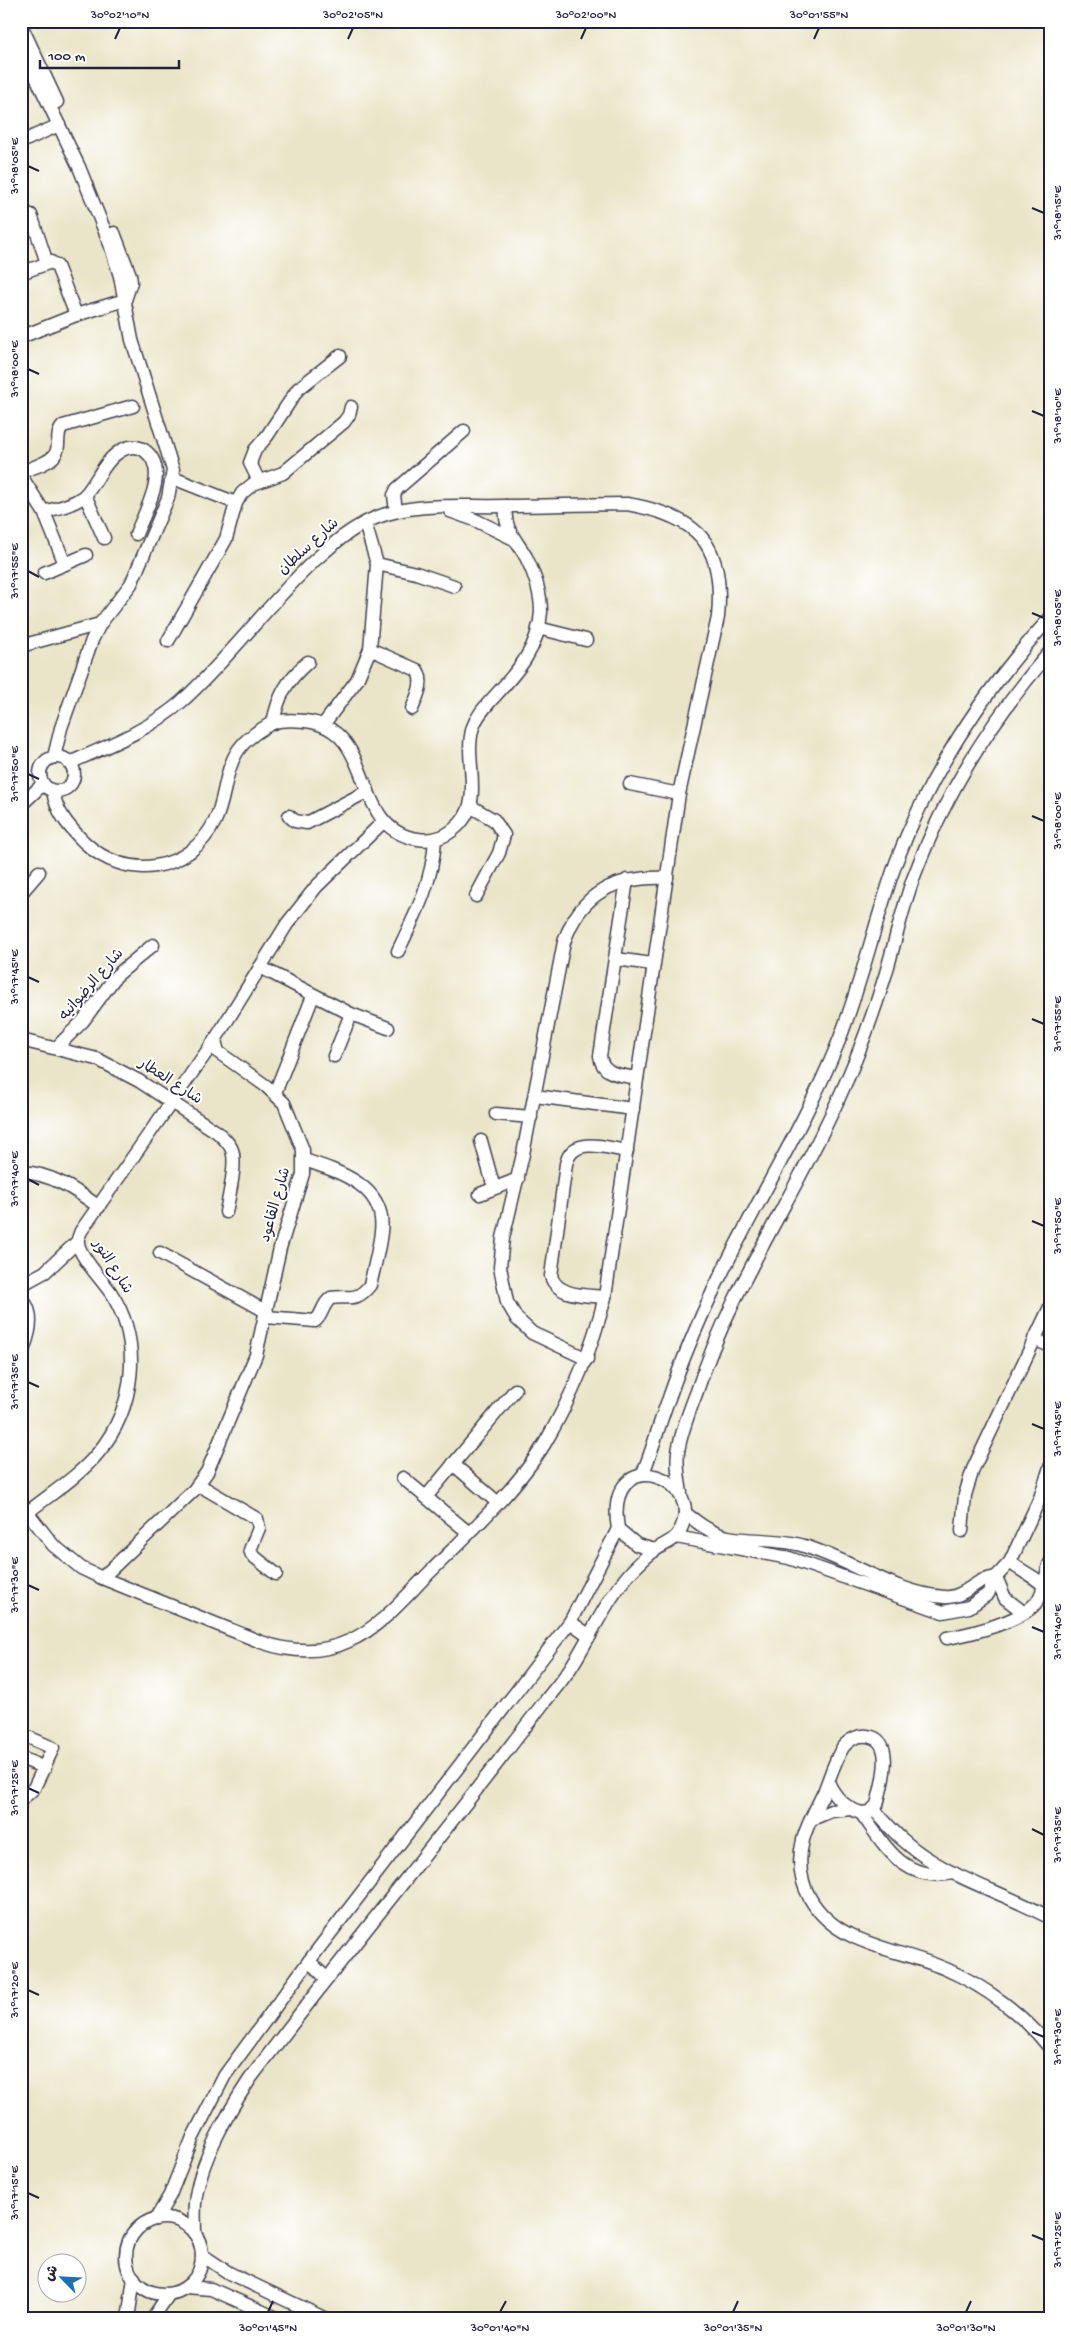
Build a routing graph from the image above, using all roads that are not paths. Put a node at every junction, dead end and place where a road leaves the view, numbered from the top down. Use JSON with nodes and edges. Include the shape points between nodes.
{"nodes":[{"id":1,"x":21,"y":25,"type":"edge"},
{"id":2,"x":21,"y":46,"type":"edge"},
{"id":3,"x":59,"y":125,"type":"junction"},
{"id":4,"x":21,"y":142,"type":"edge"},
{"id":5,"x":82,"y":166,"type":"junction"},
{"id":6,"x":21,"y":212,"type":"edge"},
{"id":7,"x":47,"y":263,"type":"junction"},
{"id":8,"x":21,"y":273,"type":"edge"},
{"id":9,"x":124,"y":300,"type":"junction"},
{"id":10,"x":76,"y":315,"type":"junction"},
{"id":11,"x":21,"y":336,"type":"edge"},
{"id":12,"x":340,"y":356,"type":"dead end"},
{"id":13,"x":132,"y":406,"type":"dead end"},
{"id":14,"x":351,"y":407,"type":"dead end"},
{"id":15,"x":464,"y":431,"type":"dead end"},
{"id":16,"x":21,"y":474,"type":"edge"},
{"id":17,"x":173,"y":478,"type":"junction"},
{"id":18,"x":259,"y":481,"type":"junction"},
{"id":19,"x":85,"y":495,"type":"junction"},
{"id":20,"x":236,"y":503,"type":"junction"},
{"id":21,"x":506,"y":506,"type":"junction"},
{"id":22,"x":434,"y":507,"type":"junction"},
{"id":23,"x":396,"y":511,"type":"junction"},
{"id":24,"x":44,"y":512,"type":"junction"},
{"id":25,"x":365,"y":523,"type":"junction"},
{"id":26,"x":136,"y":534,"type":"dead end"},
{"id":27,"x":104,"y":538,"type":"dead end"},
{"id":28,"x":514,"y":539,"type":"junction"},
{"id":29,"x":86,"y":555,"type":"dead end"},
{"id":30,"x":65,"y":564,"type":"junction"},
{"id":31,"x":377,"y":564,"type":"junction"},
{"id":32,"x":44,"y":573,"type":"dead end"},
{"id":33,"x":454,"y":586,"type":"dead end"},
{"id":34,"x":1050,"y":618,"type":"edge"},
{"id":35,"x":100,"y":624,"type":"junction"},
{"id":36,"x":538,"y":628,"type":"junction"},
{"id":37,"x":586,"y":640,"type":"dead end"},
{"id":38,"x":168,"y":641,"type":"dead end"},
{"id":39,"x":21,"y":646,"type":"edge"},
{"id":40,"x":370,"y":649,"type":"junction"},
{"id":41,"x":1050,"y":652,"type":"edge"},
{"id":42,"x":308,"y":662,"type":"dead end"},
{"id":43,"x":412,"y":709,"type":"dead end"},
{"id":44,"x":274,"y":723,"type":"junction"},
{"id":45,"x":323,"y":725,"type":"junction"},
{"id":46,"x":54,"y":758,"type":"junction"},
{"id":47,"x":69,"y":763,"type":"junction"},
{"id":48,"x":630,"y":784,"type":"dead end"},
{"id":49,"x":48,"y":788,"type":"junction"},
{"id":50,"x":368,"y":792,"type":"junction"},
{"id":51,"x":679,"y":794,"type":"junction"},
{"id":52,"x":21,"y":805,"type":"edge"},
{"id":53,"x":470,"y":806,"type":"junction"},
{"id":54,"x":289,"y":816,"type":"dead end"},
{"id":55,"x":383,"y":822,"type":"junction"},
{"id":56,"x":435,"y":839,"type":"junction"},
{"id":57,"x":39,"y":872,"type":"dead end"},
{"id":58,"x":668,"y":878,"type":"junction"},
{"id":59,"x":627,"y":880,"type":"junction"},
{"id":60,"x":21,"y":893,"type":"edge"},
{"id":61,"x":476,"y":896,"type":"dead end"},
{"id":62,"x":152,"y":944,"type":"dead end"},
{"id":63,"x":398,"y":951,"type":"dead end"},
{"id":64,"x":616,"y":959,"type":"junction"},
{"id":65,"x":652,"y":964,"type":"junction"},
{"id":66,"x":260,"y":967,"type":"junction"},
{"id":67,"x":313,"y":996,"type":"junction"},
{"id":68,"x":351,"y":1014,"type":"junction"},
{"id":69,"x":388,"y":1028,"type":"dead end"},
{"id":70,"x":21,"y":1040,"type":"edge"},
{"id":71,"x":215,"y":1040,"type":"junction"},
{"id":72,"x":57,"y":1047,"type":"junction"},
{"id":73,"x":334,"y":1056,"type":"dead end"},
{"id":74,"x":637,"y":1078,"type":"junction"},
{"id":75,"x":275,"y":1093,"type":"junction"},
{"id":76,"x":535,"y":1096,"type":"junction"},
{"id":77,"x":172,"y":1102,"type":"junction"},
{"id":78,"x":633,"y":1109,"type":"junction"},
{"id":79,"x":496,"y":1114,"type":"dead end"},
{"id":80,"x":531,"y":1117,"type":"junction"},
{"id":81,"x":481,"y":1141,"type":"dead end"},
{"id":82,"x":627,"y":1151,"type":"junction"},
{"id":83,"x":304,"y":1160,"type":"junction"},
{"id":84,"x":21,"y":1172,"type":"edge"},
{"id":85,"x":518,"y":1179,"type":"junction"},
{"id":86,"x":494,"y":1188,"type":"junction"},
{"id":87,"x":480,"y":1194,"type":"dead end"},
{"id":88,"x":99,"y":1207,"type":"junction"},
{"id":89,"x":226,"y":1212,"type":"dead end"},
{"id":90,"x":78,"y":1242,"type":"junction"},
{"id":91,"x":160,"y":1253,"type":"dead end"},
{"id":92,"x":21,"y":1285,"type":"edge"},
{"id":93,"x":21,"y":1298,"type":"edge"},
{"id":94,"x":605,"y":1298,"type":"junction"},
{"id":95,"x":1050,"y":1308,"type":"edge"},
{"id":96,"x":266,"y":1315,"type":"junction"},
{"id":97,"x":1034,"y":1339,"type":"junction"},
{"id":98,"x":1050,"y":1346,"type":"edge"},
{"id":99,"x":21,"y":1356,"type":"edge"},
{"id":100,"x":587,"y":1359,"type":"junction"},
{"id":101,"x":515,"y":1390,"type":"dead end"},
{"id":102,"x":453,"y":1464,"type":"junction"},
{"id":103,"x":1050,"y":1467,"type":"edge"},
{"id":104,"x":642,"y":1475,"type":"junction"},
{"id":105,"x":403,"y":1478,"type":"dead end"},
{"id":106,"x":199,"y":1485,"type":"junction"},
{"id":107,"x":681,"y":1494,"type":"junction"},
{"id":108,"x":426,"y":1497,"type":"junction"},
{"id":109,"x":497,"y":1502,"type":"junction"},
{"id":110,"x":25,"y":1508,"type":"edge"},
{"id":111,"x":685,"y":1513,"type":"junction"},
{"id":112,"x":618,"y":1529,"type":"junction"},
{"id":113,"x":962,"y":1531,"type":"dead end"},
{"id":114,"x":469,"y":1533,"type":"junction"},
{"id":115,"x":676,"y":1537,"type":"junction"},
{"id":116,"x":655,"y":1550,"type":"junction"},
{"id":117,"x":1010,"y":1562,"type":"junction"},
{"id":118,"x":1050,"y":1563,"type":"edge"},
{"id":119,"x":862,"y":1568,"type":"junction"},
{"id":120,"x":276,"y":1574,"type":"dead end"},
{"id":121,"x":996,"y":1577,"type":"junction"},
{"id":122,"x":102,"y":1578,"type":"junction"},
{"id":123,"x":856,"y":1580,"type":"junction"},
{"id":124,"x":1043,"y":1585,"type":"junction"},
{"id":125,"x":945,"y":1598,"type":"junction"},
{"id":126,"x":943,"y":1612,"type":"junction"},
{"id":127,"x":1023,"y":1612,"type":"junction"},
{"id":128,"x":570,"y":1622,"type":"junction"},
{"id":129,"x":590,"y":1636,"type":"junction"},
{"id":130,"x":947,"y":1638,"type":"dead end"},
{"id":131,"x":21,"y":1734,"type":"edge"},
{"id":132,"x":21,"y":1758,"type":"edge"},
{"id":133,"x":45,"y":1768,"type":"junction"},
{"id":134,"x":828,"y":1782,"type":"junction"},
{"id":135,"x":21,"y":1800,"type":"edge"},
{"id":136,"x":862,"y":1810,"type":"junction"},
{"id":137,"x":812,"y":1819,"type":"junction"},
{"id":138,"x":954,"y":1873,"type":"junction"},
{"id":139,"x":1050,"y":1918,"type":"edge"},
{"id":140,"x":309,"y":1961,"type":"junction"},
{"id":141,"x":327,"y":1979,"type":"junction"},
{"id":142,"x":1050,"y":2048,"type":"edge"},
{"id":143,"x":156,"y":2219,"type":"junction"},
{"id":144,"x":195,"y":2234,"type":"junction"},
{"id":145,"x":202,"y":2255,"type":"junction"},
{"id":146,"x":134,"y":2278,"type":"junction"},
{"id":147,"x":186,"y":2287,"type":"junction"},
{"id":148,"x":169,"y":2294,"type":"junction"},
{"id":149,"x":284,"y":2298,"type":"junction"},
{"id":150,"x":277,"y":2318,"type":"edge"},
{"id":151,"x":128,"y":2319,"type":"edge"},
{"id":152,"x":152,"y":2319,"type":"edge"},
{"id":153,"x":326,"y":2319,"type":"edge"}],
"edges":[{"from":1,"to":5,"type":"street"},
{"from":2,"to":3,"type":"street"},
{"from":3,"to":4,"type":"street"},
{"from":3,"to":5,"type":"street"},
{"from":5,"to":9,"type":"street","via":[[129,267],[131,282]]},
{"from":6,"to":7,"type":"street","via":[[31,215]]},
{"from":7,"to":8,"type":"street"},
{"from":7,"to":10,"type":"street","via":[[57,266]]},
{"from":9,"to":10,"type":"street"},
{"from":9,"to":17,"type":"street","via":[[132,340],[171,461]]},
{"from":10,"to":11,"type":"street"},
{"from":12,"to":18,"type":"street","via":[[302,384],[255,450],[250,463]]},
{"from":13,"to":16,"type":"street","via":[[63,426],[58,433],[53,457]]},
{"from":14,"to":18,"type":"street","via":[[344,422],[283,473]]},
{"from":15,"to":23,"type":"street","via":[[397,489],[394,495]]},
{"from":16,"to":24,"type":"street"},
{"from":17,"to":20,"type":"street"},
{"from":17,"to":35,"type":"street","via":[[168,498],[131,584]]},
{"from":18,"to":20,"type":"street","via":[[248,486]]},
{"from":19,"to":24,"type":"street"},
{"from":19,"to":26,"type":"street","via":[[109,462],[123,450],[140,448],[150,455],[156,481]]},
{"from":19,"to":27,"type":"street"},
{"from":20,"to":38,"type":"street","via":[[229,533]]},
{"from":21,"to":22,"type":"street","name":"شارع سلطان"},
{"from":21,"to":28,"type":"street","via":[[506,524]]},
{"from":21,"to":51,"type":"street","name":"شارع سلطان","via":[[628,504],[651,508],[684,521],[708,545],[720,588],[718,617]]},
{"from":22,"to":23,"type":"street","name":"شارع سلطان"},
{"from":22,"to":28,"type":"street","via":[[475,520]]},
{"from":23,"to":25,"type":"street","name":"شارع سلطان"},
{"from":24,"to":30,"type":"street"},
{"from":25,"to":31,"type":"street"},
{"from":25,"to":47,"type":"street","name":"شارع سلطان","via":[[344,535],[299,576],[169,712],[129,736]]},
{"from":28,"to":36,"type":"street","via":[[526,557],[537,588],[541,610]]},
{"from":29,"to":30,"type":"street"},
{"from":30,"to":32,"type":"street"},
{"from":31,"to":33,"type":"street"},
{"from":31,"to":40,"type":"street"},
{"from":34,"to":104,"type":"street","via":[[1004,673],[967,725],[920,807],[888,886],[838,1043],[814,1097],[704,1310]]},
{"from":35,"to":39,"type":"street"},
{"from":35,"to":46,"type":"street","via":[[61,728]]},
{"from":36,"to":37,"type":"street"},
{"from":36,"to":53,"type":"street","via":[[523,664],[482,710],[473,728]]},
{"from":40,"to":43,"type":"street","via":[[417,670],[421,685]]},
{"from":40,"to":45,"type":"street","via":[[357,680]]},
{"from":41,"to":107,"type":"street","via":[[1009,702],[976,750],[954,786],[932,833],[912,881],[876,1003],[852,1069],[823,1132],[737,1294],[701,1377],[678,1451]]},
{"from":42,"to":44,"type":"street","via":[[286,684],[278,698]]},
{"from":44,"to":45,"type":"street","via":[[293,720]]},
{"from":44,"to":49,"type":"street","via":[[238,750],[222,803],[206,836],[179,859],[167,863],[132,867],[97,852],[71,829]]},
{"from":45,"to":50,"type":"street","via":[[347,745]]},
{"from":46,"to":47,"type":"street"},
{"from":46,"to":49,"type":"street","via":[[41,768],[41,779]]},
{"from":47,"to":49,"type":"street","via":[[73,774],[69,785],[65,789]]},
{"from":48,"to":51,"type":"street"},
{"from":49,"to":52,"type":"street"},
{"from":50,"to":54,"type":"street","via":[[307,823]]},
{"from":50,"to":55,"type":"street"},
{"from":51,"to":58,"type":"street"},
{"from":53,"to":56,"type":"street","via":[[453,830]]},
{"from":53,"to":61,"type":"street","via":[[494,820],[504,835],[499,853]]},
{"from":55,"to":56,"type":"street","via":[[401,835]]},
{"from":55,"to":66,"type":"street","via":[[316,887],[287,924]]},
{"from":56,"to":63,"type":"street","via":[[426,890]]},
{"from":57,"to":60,"type":"street"},
{"from":58,"to":59,"type":"street"},
{"from":58,"to":65,"type":"street"},
{"from":59,"to":64,"type":"street"},
{"from":59,"to":76,"type":"street","via":[[602,890],[592,898],[582,907],[568,930]]},
{"from":62,"to":72,"type":"street","name":"شارع الرضوانيه","via":[[116,976],[83,1021]]},
{"from":64,"to":65,"type":"street"},
{"from":64,"to":74,"type":"street","via":[[601,1061],[611,1073]]},
{"from":65,"to":74,"type":"street"},
{"from":66,"to":67,"type":"street"},
{"from":66,"to":71,"type":"street"},
{"from":67,"to":68,"type":"street"},
{"from":67,"to":75,"type":"street"},
{"from":68,"to":69,"type":"street"},
{"from":68,"to":73,"type":"street"},
{"from":70,"to":72,"type":"street","name":"شارع العطار"},
{"from":71,"to":75,"type":"street","name":"شارع القاعود","via":[[218,1052]]},
{"from":71,"to":77,"type":"street","name":"شارع النور"},
{"from":72,"to":77,"type":"street","name":"شارع العطار","via":[[116,1068]]},
{"from":74,"to":78,"type":"street"},
{"from":75,"to":83,"type":"street","name":"شارع القاعود","via":[[284,1103]]},
{"from":76,"to":78,"type":"street"},
{"from":76,"to":80,"type":"street"},
{"from":77,"to":88,"type":"street","name":"شارع النور"},
{"from":77,"to":89,"type":"street","name":"شارع العطار","via":[[217,1132],[233,1151]]},
{"from":78,"to":82,"type":"street"},
{"from":79,"to":80,"type":"street"},
{"from":80,"to":85,"type":"street"},
{"from":81,"to":86,"type":"street"},
{"from":82,"to":94,"type":"street"},
{"from":82,"to":94,"type":"street","via":[[581,1146],[570,1152],[566,1164],[550,1276],[562,1290]]},
{"from":83,"to":96,"type":"street","name":"شارع القاعود"},
{"from":83,"to":96,"type":"street","via":[[352,1179],[373,1196],[382,1231],[370,1285],[356,1297],[331,1298],[315,1320]]},
{"from":84,"to":88,"type":"street","via":[[53,1179],[78,1190]]},
{"from":85,"to":86,"type":"street"},
{"from":85,"to":100,"type":"street","via":[[501,1253],[500,1268],[507,1302],[517,1320],[532,1333]]},
{"from":86,"to":87,"type":"street"},
{"from":88,"to":90,"type":"street","name":"شارع النور","via":[[81,1231]]},
{"from":90,"to":92,"type":"street","via":[[45,1272]]},
{"from":90,"to":110,"type":"street","name":"شارع النور","via":[[120,1311],[130,1348],[130,1386],[118,1422],[97,1454],[69,1480]]},
{"from":91,"to":96,"type":"street"},
{"from":93,"to":99,"type":"street","via":[[30,1318]]},
{"from":94,"to":100,"type":"street"},
{"from":95,"to":97,"type":"street"},
{"from":96,"to":106,"type":"street","name":"شارع القاعود","via":[[243,1390]]},
{"from":97,"to":98,"type":"street"},
{"from":97,"to":113,"type":"street","via":[[972,1469],[965,1495]]},
{"from":100,"to":109,"type":"street","via":[[544,1445]]},
{"from":101,"to":102,"type":"street"},
{"from":102,"to":108,"type":"street"},
{"from":102,"to":109,"type":"street"},
{"from":103,"to":117,"type":"street","via":[[1040,1498]]},
{"from":104,"to":107,"type":"street","via":[[664,1480]]},
{"from":104,"to":112,"type":"street","via":[[627,1482],[620,1492],[616,1512]]},
{"from":105,"to":108,"type":"street"},
{"from":106,"to":120,"type":"street","via":[[257,1519],[259,1528],[250,1550]]},
{"from":106,"to":122,"type":"street","name":"شارع القاعود"},
{"from":107,"to":111,"type":"street"},
{"from":108,"to":114,"type":"street"},
{"from":109,"to":114,"type":"street"},
{"from":110,"to":122,"type":"street","via":[[62,1554]]},
{"from":111,"to":115,"type":"street","via":[[684,1523]]},
{"from":111,"to":119,"type":"street","via":[[705,1528],[727,1537],[776,1539]]},
{"from":112,"to":116,"type":"street","via":[[637,1545]]},
{"from":112,"to":128,"type":"street"},
{"from":114,"to":122,"type":"street","via":[[371,1629],[349,1642],[318,1650],[273,1647]]},
{"from":115,"to":116,"type":"street"},
{"from":115,"to":123,"type":"street","via":[[789,1558]]},
{"from":116,"to":129,"type":"street","via":[[627,1575]]},
{"from":117,"to":121,"type":"street"},
{"from":117,"to":124,"type":"street"},
{"from":118,"to":124,"type":"street"},
{"from":119,"to":123,"type":"street"},
{"from":119,"to":125,"type":"street","via":[[904,1588]]},
{"from":121,"to":125,"type":"street"},
{"from":121,"to":126,"type":"street","via":[[982,1599],[969,1607]]},
{"from":121,"to":127,"type":"street","via":[[1005,1598]]},
{"from":123,"to":126,"type":"street"},
{"from":124,"to":127,"type":"street","via":[[1038,1600]]},
{"from":125,"to":126,"type":"street"},
{"from":127,"to":130,"type":"street","via":[[985,1629]]},
{"from":128,"to":129,"type":"street"},
{"from":128,"to":140,"type":"street"},
{"from":129,"to":141,"type":"street","via":[[571,1667],[495,1767]]},
{"from":131,"to":133,"type":"street","via":[[52,1748]]},
{"from":132,"to":133,"type":"street"},
{"from":133,"to":135,"type":"street","via":[[34,1788]]},
{"from":134,"to":136,"type":"street","via":[[837,1799]]},
{"from":134,"to":136,"type":"street","via":[[846,1743],[855,1738],[870,1737],[882,1748],[886,1764],[877,1804]]},
{"from":134,"to":137,"type":"street"},
{"from":136,"to":137,"type":"street","via":[[831,1811]]},
{"from":136,"to":138,"type":"street"},
{"from":136,"to":138,"type":"street","via":[[888,1850],[907,1867],[930,1875]]},
{"from":137,"to":142,"type":"street","via":[[803,1839],[801,1869],[805,1889],[820,1915],[853,1936],[938,1966],[980,1987],[1010,2009]]},
{"from":138,"to":139,"type":"street"},
{"from":140,"to":141,"type":"street"},
{"from":140,"to":143,"type":"street","via":[[225,2075]]},
{"from":141,"to":144,"type":"street","via":[[234,2104],[199,2183],[194,2208]]},
{"from":143,"to":144,"type":"street","via":[[178,2220]]},
{"from":143,"to":146,"type":"street","via":[[137,2230],[129,2242],[128,2264]]},
{"from":144,"to":145,"type":"street"},
{"from":145,"to":147,"type":"street","via":[[200,2269]]},
{"from":145,"to":149,"type":"street","via":[[226,2271]]},
{"from":146,"to":148,"type":"street","via":[[149,2290]]},
{"from":146,"to":151,"type":"street"},
{"from":147,"to":148,"type":"street"},
{"from":147,"to":150,"type":"street","via":[[211,2289]]},
{"from":148,"to":152,"type":"street"},
{"from":149,"to":150,"type":"street"},
{"from":149,"to":153,"type":"street"}]}
